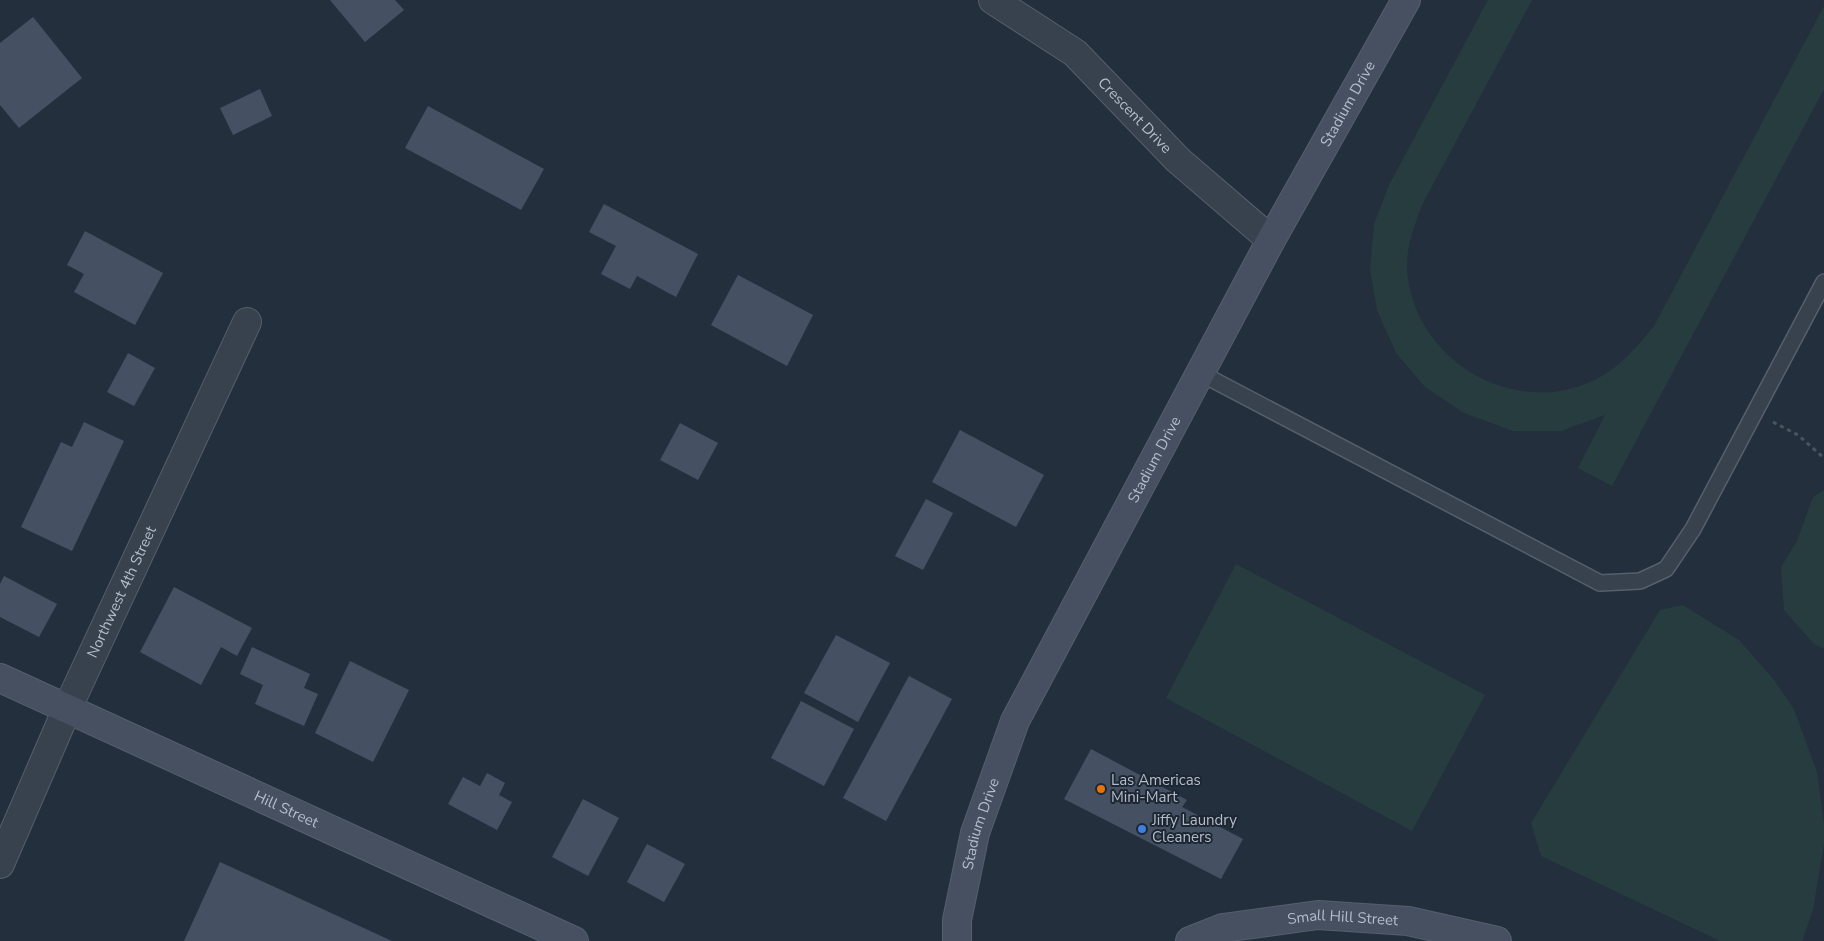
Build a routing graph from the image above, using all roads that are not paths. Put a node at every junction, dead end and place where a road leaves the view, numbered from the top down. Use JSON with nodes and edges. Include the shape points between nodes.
{"nodes":[{"id":1,"x":993,"y":0,"type":"edge"},
{"id":2,"x":1406,"y":0,"type":"edge"},
{"id":3,"x":1271,"y":240,"type":"junction"},
{"id":4,"x":1824,"y":282,"type":"edge"},
{"id":5,"x":247,"y":322,"type":"dead end"},
{"id":6,"x":1200,"y":374,"type":"junction"},
{"id":7,"x":0,"y":678,"type":"edge"},
{"id":8,"x":67,"y":709,"type":"junction"},
{"id":9,"x":0,"y":864,"type":"edge"},
{"id":10,"x":559,"y":938,"type":"edge"},
{"id":11,"x":957,"y":941,"type":"edge"},
{"id":12,"x":1190,"y":941,"type":"edge"},
{"id":13,"x":1497,"y":941,"type":"edge"}],
"edges":[{"from":1,"to":3,"type":"street","name":"Crescent Drive","via":[[1075,53],[1178,160]]},
{"from":2,"to":3,"type":"street","name":"Stadium Drive"},
{"from":3,"to":6,"type":"street","name":"Stadium Drive"},
{"from":4,"to":6,"type":"lane","via":[[1693,529],[1666,569],[1640,581],[1600,583]]},
{"from":5,"to":8,"type":"street","name":"Northwest 4th Street"},
{"from":6,"to":11,"type":"street","name":"Stadium Drive","via":[[1015,721],[975,833],[957,920]]},
{"from":7,"to":8,"type":"street","name":"Hill Street"},
{"from":8,"to":9,"type":"street","name":"Northwest 4th Street"},
{"from":8,"to":10,"type":"street","name":"Hill Street"},
{"from":12,"to":13,"type":"street","name":"Small Hill Street","via":[[1223,928],[1318,915],[1408,921]]}]}
